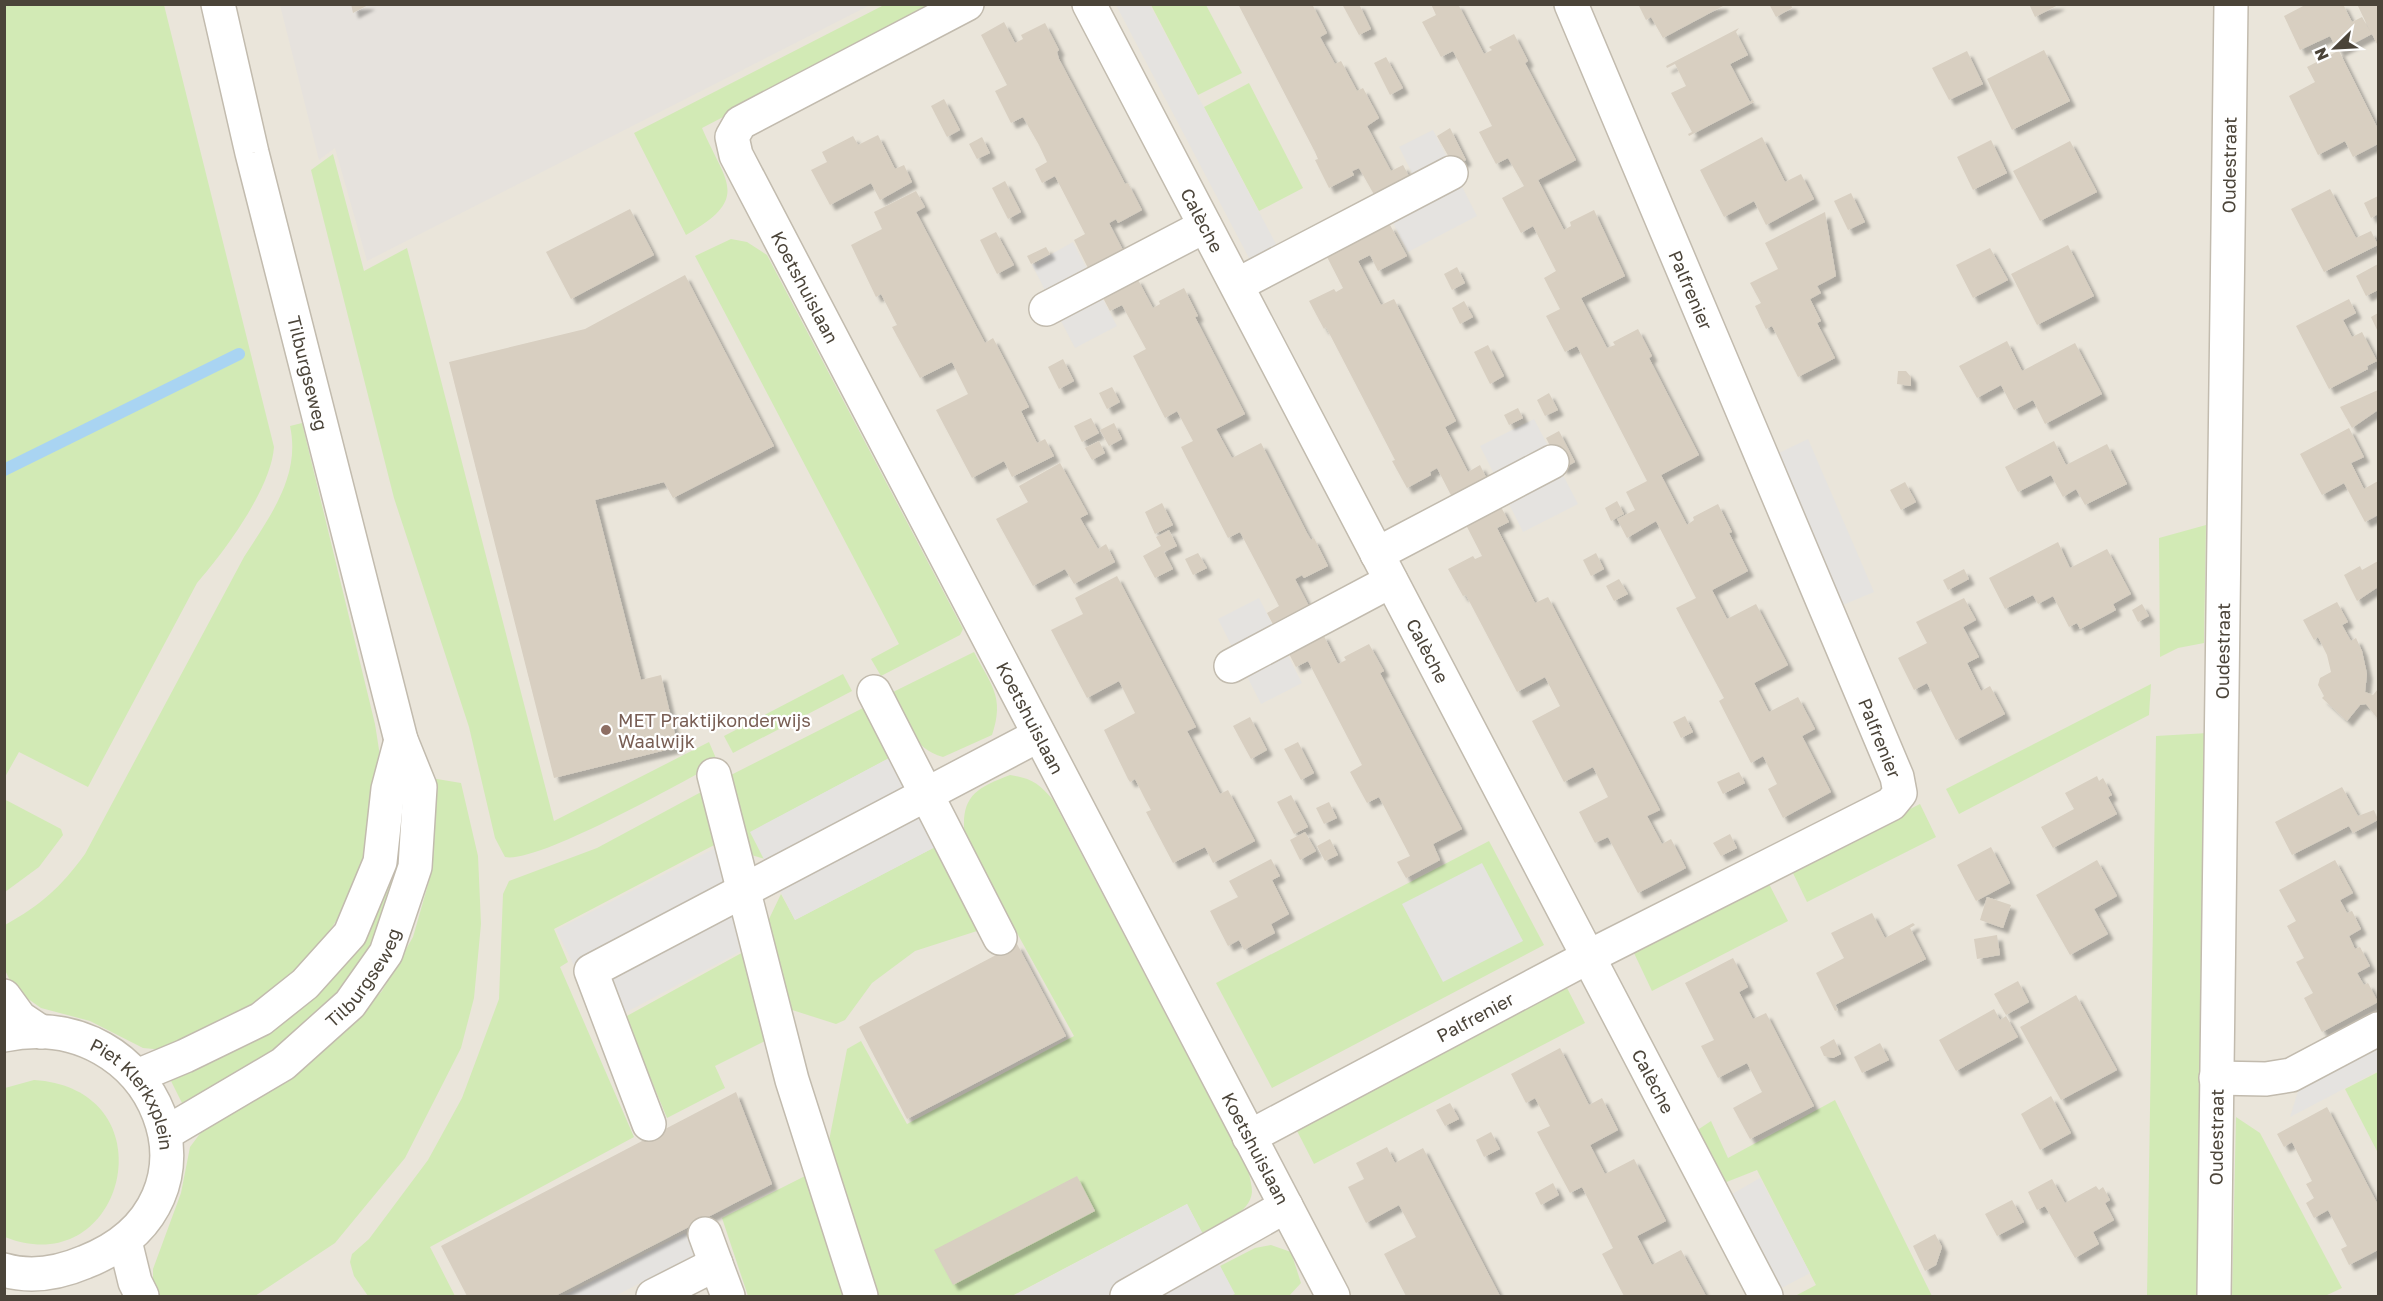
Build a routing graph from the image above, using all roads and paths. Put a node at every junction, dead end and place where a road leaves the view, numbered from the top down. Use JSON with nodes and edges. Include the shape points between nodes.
{"nodes":[{"id":1,"x":218,"y":4,"type":"edge"},
{"id":2,"x":967,"y":4,"type":"edge"},
{"id":3,"x":1089,"y":4,"type":"edge"},
{"id":4,"x":1571,"y":4,"type":"edge"},
{"id":5,"x":2231,"y":4,"type":"edge"},
{"id":6,"x":1452,"y":173,"type":"dead end"},
{"id":7,"x":1205,"y":226,"type":"junction"},
{"id":8,"x":1237,"y":285,"type":"junction"},
{"id":9,"x":1046,"y":309,"type":"dead end"},
{"id":10,"x":1552,"y":462,"type":"dead end"},
{"id":11,"x":1384,"y":567,"type":"junction"},
{"id":12,"x":1231,"y":666,"type":"dead end"},
{"id":13,"x":874,"y":692,"type":"dead end"},
{"id":14,"x":1039,"y":735,"type":"junction"},
{"id":15,"x":401,"y":740,"type":"junction"},
{"id":16,"x":714,"y":776,"type":"dead end"},
{"id":17,"x":929,"y":795,"type":"junction"},
{"id":18,"x":745,"y":891,"type":"junction"},
{"id":19,"x":1000,"y":938,"type":"dead end"},
{"id":20,"x":1588,"y":957,"type":"junction"},
{"id":21,"x":4,"y":996,"type":"edge"},
{"id":22,"x":2379,"y":1029,"type":"edge"},
{"id":23,"x":41,"y":1032,"type":"junction"},
{"id":24,"x":4,"y":1035,"type":"edge"},
{"id":25,"x":137,"y":1076,"type":"junction"},
{"id":26,"x":2216,"y":1078,"type":"junction"},
{"id":27,"x":649,"y":1124,"type":"dead end"},
{"id":28,"x":166,"y":1133,"type":"junction"},
{"id":29,"x":1249,"y":1137,"type":"junction"},
{"id":30,"x":1286,"y":1206,"type":"junction"},
{"id":31,"x":125,"y":1241,"type":"junction"},
{"id":32,"x":4,"y":1270,"type":"edge"},
{"id":33,"x":45,"y":1273,"type":"junction"},
{"id":34,"x":69,"y":1296,"type":"edge"},
{"id":35,"x":142,"y":1296,"type":"edge"},
{"id":36,"x":653,"y":1296,"type":"edge"},
{"id":37,"x":728,"y":1296,"type":"edge"},
{"id":38,"x":861,"y":1296,"type":"edge"},
{"id":39,"x":1127,"y":1296,"type":"edge"},
{"id":40,"x":1334,"y":1296,"type":"edge"},
{"id":41,"x":1766,"y":1296,"type":"edge"},
{"id":42,"x":2214,"y":1296,"type":"edge"}],
"edges":[{"from":1,"to":15,"type":"street","name":"Tilburgseweg"},
{"from":2,"to":14,"type":"street","name":"Koetshuislaan","via":[[740,123],[732,137],[736,155]]},
{"from":3,"to":7,"type":"street","name":"Calèche"},
{"from":4,"to":20,"type":"street","name":"Palfrenier","via":[[1897,777],[1900,793],[1891,804]]},
{"from":5,"to":26,"type":"street","name":"Oudestraat"},
{"from":6,"to":8,"type":"street"},
{"from":7,"to":8,"type":"street","name":"Calèche"},
{"from":7,"to":9,"type":"street"},
{"from":8,"to":11,"type":"street","name":"Calèche"},
{"from":10,"to":11,"type":"street"},
{"from":11,"to":12,"type":"street"},
{"from":11,"to":20,"type":"street","name":"Calèche"},
{"from":13,"to":17,"type":"street"},
{"from":14,"to":17,"type":"street"},
{"from":14,"to":29,"type":"street","name":"Koetshuislaan"},
{"from":15,"to":25,"type":"street","name":"Tilburgseweg","via":[[388,789],[380,862],[350,933],[305,984],[261,1019]]},
{"from":15,"to":28,"type":"street","name":"Tilburgseweg","via":[[420,787],[416,867],[386,953],[350,1004],[283,1064]]},
{"from":16,"to":18,"type":"street"},
{"from":17,"to":18,"type":"street"},
{"from":17,"to":19,"type":"street"},
{"from":18,"to":27,"type":"street","via":[[591,971]]},
{"from":18,"to":38,"type":"street","via":[[792,1080]]},
{"from":20,"to":29,"type":"street","name":"Palfrenier"},
{"from":20,"to":41,"type":"street","name":"Calèche"},
{"from":21,"to":23,"type":"street","via":[[20,1018]]},
{"from":22,"to":26,"type":"street","via":[[2291,1075]]},
{"from":23,"to":24,"type":"street","name":"Piet Klerkxplein"},
{"from":23,"to":25,"type":"street","name":"Piet Klerkxplein","via":[[93,1043]]},
{"from":25,"to":28,"type":"street","name":"Piet Klerkxplein","via":[[155,1102]]},
{"from":26,"to":42,"type":"street","name":"Oudestraat"},
{"from":28,"to":31,"type":"street","name":"Piet Klerkxplein","via":[[166,1165],[159,1194],[143,1224]]},
{"from":29,"to":30,"type":"street","name":"Koetshuislaan"},
{"from":30,"to":39,"type":"street"},
{"from":30,"to":40,"type":"street","name":"Koetshuislaan"},
{"from":31,"to":33,"type":"street","name":"Piet Klerkxplein","via":[[92,1260]]},
{"from":31,"to":35,"type":"street"},
{"from":32,"to":33,"type":"street","name":"Piet Klerkxplein","via":[[21,1275]]},
{"from":33,"to":34,"type":"street"},
{"from":36,"to":37,"type":"street","via":[[711,1249]]}]}
